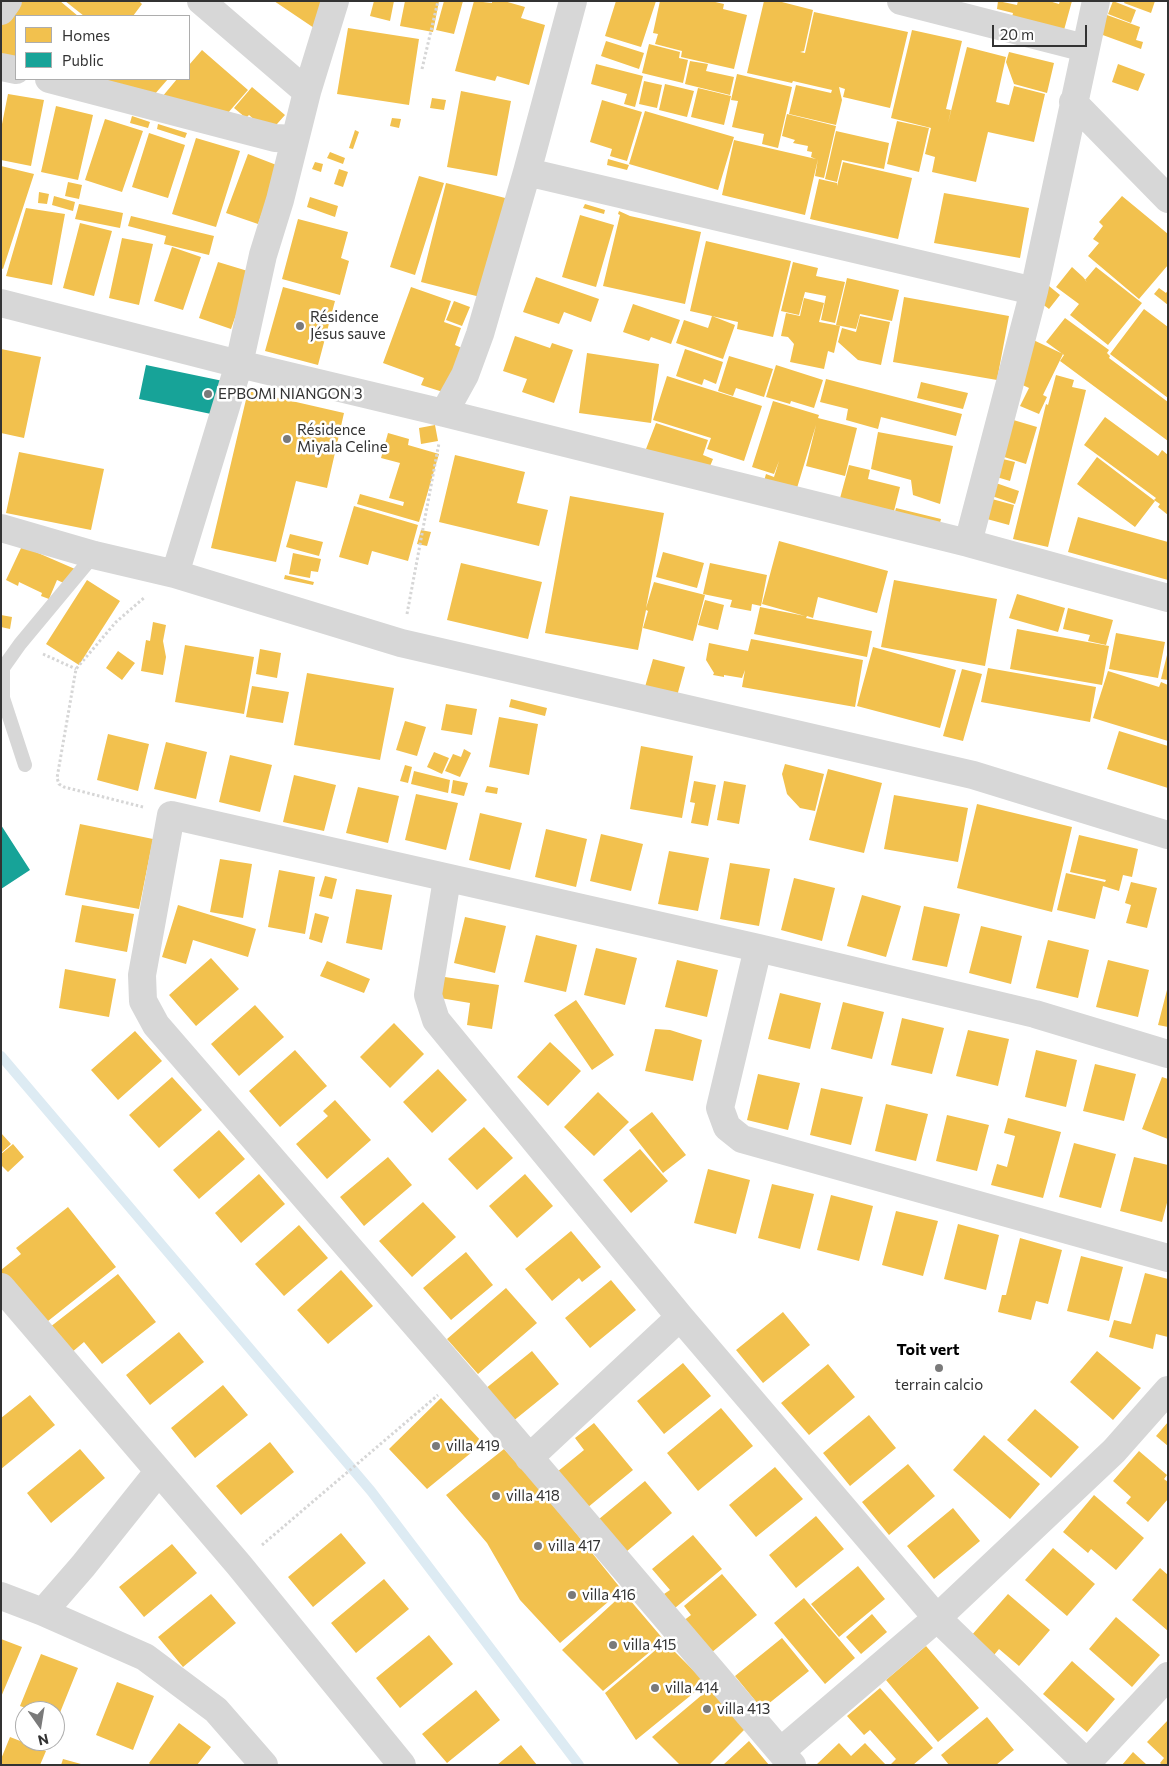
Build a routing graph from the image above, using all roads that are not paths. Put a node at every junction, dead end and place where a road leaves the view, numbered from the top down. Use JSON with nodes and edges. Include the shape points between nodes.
{"nodes":[{"id":1,"x":8,"y":1,"type":"edge"},
{"id":2,"x":201,"y":1,"type":"edge"},
{"id":3,"x":335,"y":1,"type":"edge"},
{"id":4,"x":573,"y":1,"type":"edge"},
{"id":5,"x":900,"y":1,"type":"edge"},
{"id":6,"x":1096,"y":1,"type":"edge"},
{"id":7,"x":1,"y":11,"type":"edge"},
{"id":8,"x":1085,"y":48,"type":"junction"},
{"id":9,"x":1,"y":67,"type":"edge"},
{"id":10,"x":15,"y":70,"type":"edge"},
{"id":11,"x":52,"y":80,"type":"edge"},
{"id":12,"x":307,"y":92,"type":"junction"},
{"id":13,"x":1073,"y":102,"type":"junction"},
{"id":14,"x":295,"y":139,"type":"junction"},
{"id":15,"x":528,"y":172,"type":"junction"},
{"id":16,"x":1168,"y":198,"type":"edge"},
{"id":17,"x":1034,"y":291,"type":"junction"},
{"id":18,"x":1,"y":303,"type":"edge"},
{"id":19,"x":239,"y":364,"type":"junction"},
{"id":20,"x":444,"y":413,"type":"junction"},
{"id":21,"x":1,"y":528,"type":"edge"},
{"id":22,"x":968,"y":543,"type":"junction"},
{"id":23,"x":94,"y":555,"type":"junction"},
{"id":24,"x":175,"y":574,"type":"junction"},
{"id":25,"x":1168,"y":598,"type":"edge"},
{"id":26,"x":25,"y":765,"type":"dead end"},
{"id":27,"x":1168,"y":835,"type":"edge"},
{"id":28,"x":447,"y":879,"type":"junction"},
{"id":29,"x":758,"y":948,"type":"junction"},
{"id":30,"x":1168,"y":1054,"type":"edge"},
{"id":31,"x":1168,"y":1258,"type":"edge"},
{"id":32,"x":1,"y":1288,"type":"edge"},
{"id":33,"x":680,"y":1317,"type":"junction"},
{"id":34,"x":1168,"y":1390,"type":"edge"},
{"id":35,"x":529,"y":1458,"type":"junction"},
{"id":36,"x":158,"y":1472,"type":"junction"},
{"id":37,"x":1,"y":1596,"type":"edge"},
{"id":38,"x":43,"y":1612,"type":"junction"},
{"id":39,"x":936,"y":1618,"type":"junction"},
{"id":40,"x":1168,"y":1676,"type":"edge"},
{"id":41,"x":787,"y":1758,"type":"edge"},
{"id":42,"x":1086,"y":1764,"type":"edge"},
{"id":43,"x":264,"y":1765,"type":"edge"},
{"id":44,"x":402,"y":1765,"type":"edge"}],
"edges":[{"from":1,"to":7,"type":"street"},
{"from":2,"to":12,"type":"street"},
{"from":3,"to":12,"type":"street"},
{"from":4,"to":15,"type":"street"},
{"from":5,"to":8,"type":"street"},
{"from":6,"to":8,"type":"street"},
{"from":8,"to":13,"type":"street"},
{"from":9,"to":10,"type":"street"},
{"from":11,"to":14,"type":"street","via":[[275,138]]},
{"from":12,"to":14,"type":"street"},
{"from":13,"to":16,"type":"street"},
{"from":13,"to":17,"type":"street"},
{"from":14,"to":19,"type":"street"},
{"from":15,"to":17,"type":"street"},
{"from":15,"to":20,"type":"street","via":[[480,334],[465,375]]},
{"from":17,"to":22,"type":"street"},
{"from":18,"to":19,"type":"street"},
{"from":19,"to":20,"type":"street"},
{"from":19,"to":24,"type":"street"},
{"from":20,"to":22,"type":"street"},
{"from":21,"to":23,"type":"street"},
{"from":22,"to":25,"type":"street"},
{"from":23,"to":24,"type":"street"},
{"from":23,"to":26,"type":"lane","via":[[3,668],[3,698]]},
{"from":24,"to":27,"type":"street","via":[[402,642],[973,775]]},
{"from":28,"to":29,"type":"street"},
{"from":28,"to":33,"type":"street","via":[[428,995],[436,1020]]},
{"from":28,"to":35,"type":"street","via":[[171,815],[142,976],[143,1001],[156,1025]]},
{"from":29,"to":30,"type":"street","via":[[1035,1014]]},
{"from":29,"to":31,"type":"street","via":[[720,1108],[727,1127],[742,1139]]},
{"from":32,"to":36,"type":"street"},
{"from":33,"to":35,"type":"street"},
{"from":33,"to":39,"type":"street"},
{"from":34,"to":39,"type":"street","via":[[1114,1451]]},
{"from":35,"to":41,"type":"street"},
{"from":36,"to":38,"type":"street"},
{"from":36,"to":44,"type":"street","via":[[239,1565]]},
{"from":37,"to":38,"type":"street"},
{"from":38,"to":43,"type":"street","via":[[145,1657],[216,1710]]},
{"from":39,"to":41,"type":"street"},
{"from":39,"to":42,"type":"street"},
{"from":40,"to":42,"type":"street"}]}
